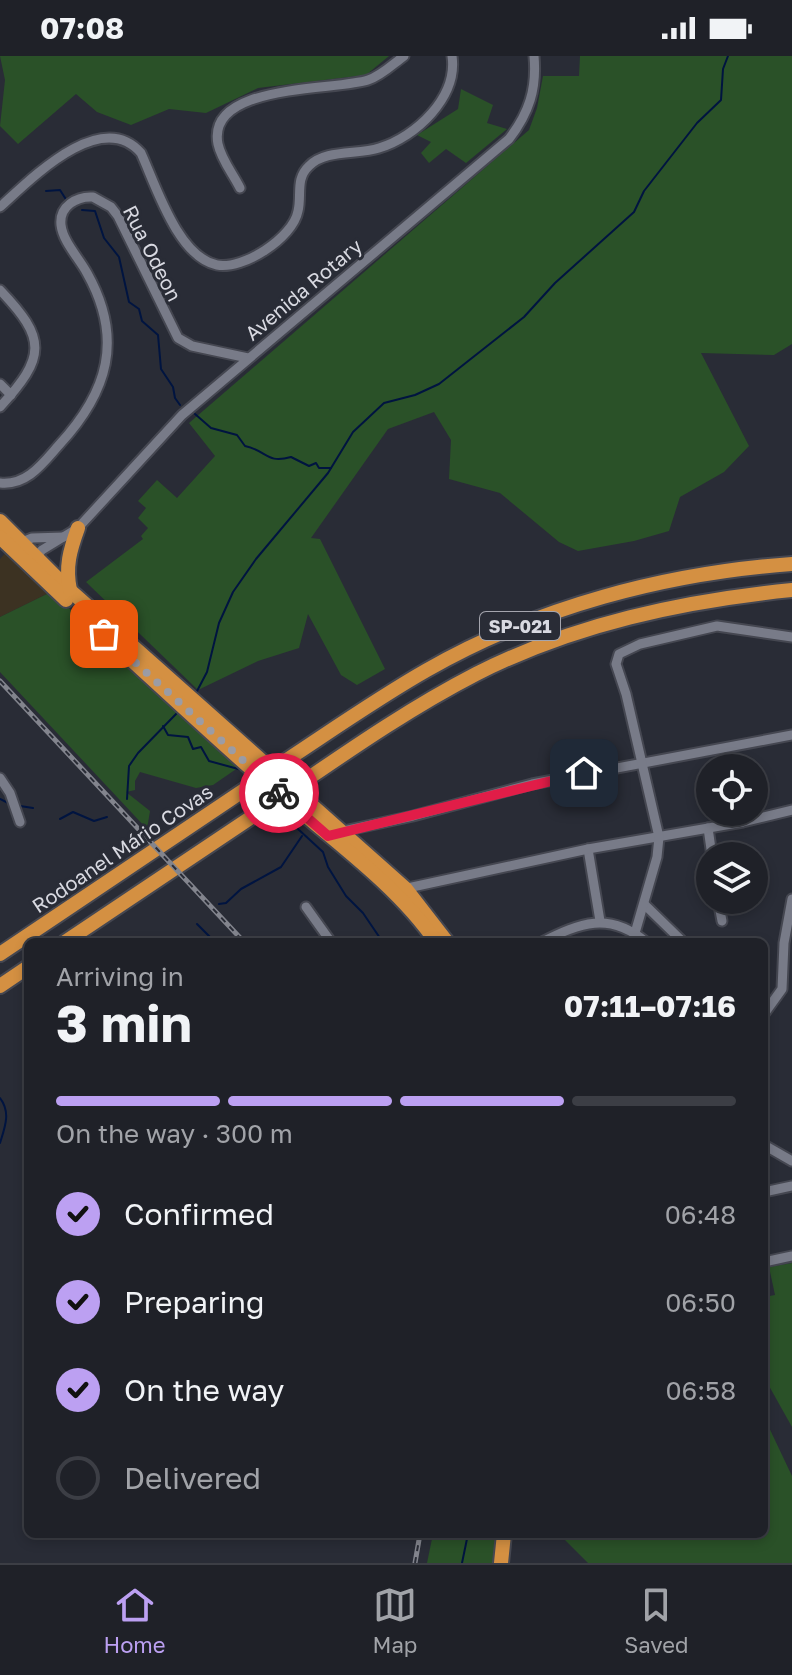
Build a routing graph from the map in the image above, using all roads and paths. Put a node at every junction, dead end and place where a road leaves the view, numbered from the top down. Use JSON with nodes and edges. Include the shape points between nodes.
{"nodes":[{"id":1,"x":404,"y":56,"type":"edge"},
{"id":2,"x":452,"y":56,"type":"edge"},
{"id":3,"x":534,"y":56,"type":"edge"},
{"id":4,"x":240,"y":188,"type":"dead end"},
{"id":5,"x":0,"y":207,"type":"edge"},
{"id":6,"x":0,"y":290,"type":"edge"},
{"id":7,"x":248,"y":358,"type":"junction"},
{"id":8,"x":0,"y":384,"type":"edge"},
{"id":9,"x":11,"y":395,"type":"junction"},
{"id":10,"x":0,"y":407,"type":"edge"},
{"id":11,"x":0,"y":483,"type":"edge"},
{"id":12,"x":0,"y":521,"type":"edge"},
{"id":13,"x":78,"y":528,"type":"junction"},
{"id":14,"x":0,"y":537,"type":"edge"},
{"id":15,"x":64,"y":537,"type":"junction"},
{"id":16,"x":18,"y":544,"type":"junction"},
{"id":17,"x":32,"y":561,"type":"junction"},
{"id":18,"x":792,"y":564,"type":"edge"},
{"id":19,"x":792,"y":590,"type":"edge"},
{"id":20,"x":70,"y":591,"type":"junction"},
{"id":21,"x":792,"y":637,"type":"edge"},
{"id":22,"x":792,"y":735,"type":"edge"},
{"id":23,"x":641,"y":762,"type":"junction"},
{"id":24,"x":0,"y":778,"type":"edge"},
{"id":25,"x":792,"y":810,"type":"edge"},
{"id":26,"x":20,"y":822,"type":"dead end"},
{"id":27,"x":708,"y":828,"type":"junction"},
{"id":28,"x":335,"y":834,"type":"junction"},
{"id":29,"x":659,"y":837,"type":"junction"},
{"id":30,"x":710,"y":842,"type":"edge"},
{"id":31,"x":588,"y":849,"type":"junction"},
{"id":32,"x":398,"y":890,"type":"junction"},
{"id":33,"x":792,"y":899,"type":"edge"},
{"id":34,"x":645,"y":905,"type":"junction"},
{"id":35,"x":306,"y":907,"type":"dead end"},
{"id":36,"x":721,"y":914,"type":"edge"},
{"id":37,"x":600,"y":921,"type":"junction"},
{"id":38,"x":722,"y":921,"type":"dead end"},
{"id":39,"x":635,"y":933,"type":"junction"},
{"id":40,"x":71,"y":938,"type":"edge"},
{"id":41,"x":328,"y":938,"type":"edge"},
{"id":42,"x":434,"y":938,"type":"edge"},
{"id":43,"x":550,"y":938,"type":"edge"},
{"id":44,"x":641,"y":938,"type":"edge"},
{"id":45,"x":679,"y":938,"type":"edge"},
{"id":46,"x":0,"y":954,"type":"edge"},
{"id":47,"x":24,"y":970,"type":"edge"},
{"id":48,"x":0,"y":986,"type":"edge"},
{"id":49,"x":768,"y":1008,"type":"edge"},
{"id":50,"x":768,"y":1147,"type":"edge"},
{"id":51,"x":792,"y":1161,"type":"edge"},
{"id":52,"x":792,"y":1186,"type":"edge"},
{"id":53,"x":768,"y":1191,"type":"edge"},
{"id":54,"x":792,"y":1256,"type":"edge"},
{"id":55,"x":768,"y":1261,"type":"edge"},
{"id":56,"x":504,"y":1538,"type":"edge"},
{"id":57,"x":511,"y":1538,"type":"edge"},
{"id":58,"x":501,"y":1563,"type":"edge"},
{"id":59,"x":509,"y":1563,"type":"edge"}],
"edges":[{"from":1,"to":4,"type":"street","via":[[369,80],[285,90],[230,112],[217,131],[218,145]]},
{"from":2,"to":5,"type":"street","via":[[452,78],[441,104],[394,142],[315,161],[301,177],[291,227],[243,262],[216,265],[189,248],[141,153],[122,138],[95,140],[74,149]]},
{"from":3,"to":7,"type":"street","name":"Avenida Rotary","via":[[532,99],[509,139]]},
{"from":6,"to":9,"type":"street","via":[[23,314],[35,341],[33,364]]},
{"from":7,"to":11,"type":"street","name":"Rua Odeon","via":[[178,338],[118,216],[93,197],[75,200],[60,223],[106,314],[103,375],[86,414],[39,467],[20,481]]},
{"from":7,"to":13,"type":"street","name":"Avenida Rotary","via":[[182,415]]},
{"from":8,"to":9,"type":"street"},
{"from":9,"to":10,"type":"street"},
{"from":12,"to":16,"type":"highway"},
{"from":13,"to":15,"type":"street","name":"Avenida Rotary"},
{"from":13,"to":20,"type":"highway","via":[[68,554]]},
{"from":14,"to":16,"type":"highway"},
{"from":15,"to":16,"type":"street","name":"Avenida Rotary"},
{"from":15,"to":17,"type":"street","name":"Avenida Rotary"},
{"from":16,"to":17,"type":"highway"},
{"from":17,"to":20,"type":"highway"},
{"from":17,"to":28,"type":"highway","via":[[252,770]]},
{"from":18,"to":46,"type":"highway","name":"Rodoanel Mário Covas","number":"SP-021","bridge":true,"via":[[671,581],[593,600],[507,631],[428,669]]},
{"from":19,"to":40,"type":"highway","number":"SP-021","bridge":true,"via":[[719,598],[608,623],[520,654],[441,692]]},
{"from":20,"to":28,"type":"highway"},
{"from":21,"to":23,"type":"street","via":[[717,626],[619,654],[616,664]]},
{"from":22,"to":23,"type":"street"},
{"from":23,"to":28,"type":"street"},
{"from":23,"to":29,"type":"street"},
{"from":24,"to":26,"type":"street"},
{"from":25,"to":27,"type":"street"},
{"from":27,"to":29,"type":"street"},
{"from":27,"to":30,"type":"street"},
{"from":28,"to":32,"type":"highway"},
{"from":29,"to":31,"type":"street"},
{"from":29,"to":34,"type":"street"},
{"from":31,"to":32,"type":"street"},
{"from":31,"to":37,"type":"street"},
{"from":32,"to":42,"type":"highway"},
{"from":33,"to":49,"type":"street","via":[[782,989]]},
{"from":34,"to":39,"type":"street"},
{"from":34,"to":45,"type":"street"},
{"from":35,"to":41,"type":"street"},
{"from":36,"to":38,"type":"street"},
{"from":37,"to":39,"type":"street"},
{"from":37,"to":43,"type":"street"},
{"from":39,"to":44,"type":"street"},
{"from":47,"to":48,"type":"highway"},
{"from":50,"to":51,"type":"street"},
{"from":52,"to":53,"type":"street"},
{"from":54,"to":55,"type":"street"},
{"from":56,"to":58,"type":"highway"},
{"from":57,"to":59,"type":"highway"}]}
